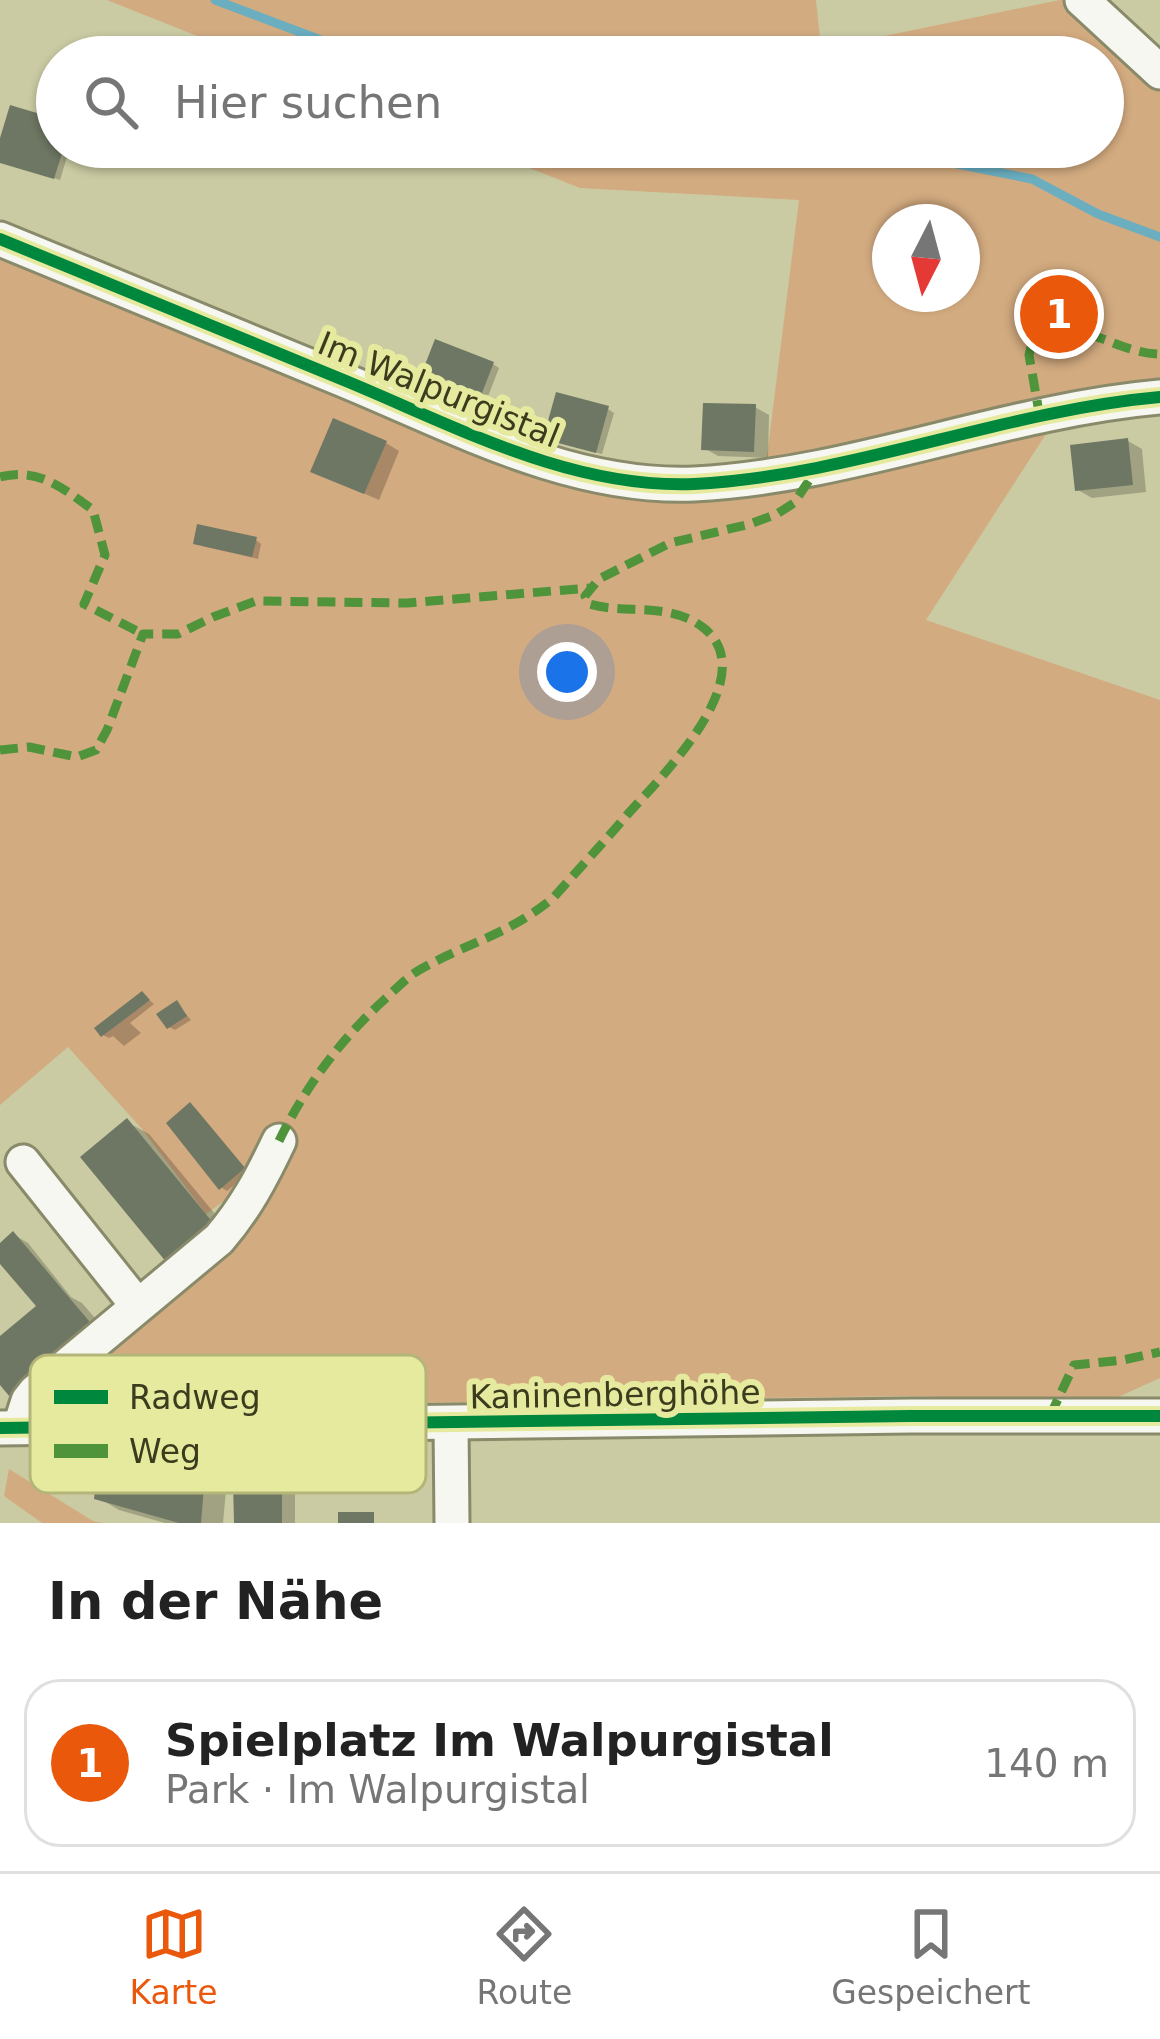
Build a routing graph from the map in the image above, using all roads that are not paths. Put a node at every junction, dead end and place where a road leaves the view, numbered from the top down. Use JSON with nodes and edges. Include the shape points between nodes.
{"nodes":[{"id":1,"x":1082,"y":0,"type":"edge"},
{"id":2,"x":1120,"y":36,"type":"edge"},
{"id":3,"x":1124,"y":39,"type":"edge"},
{"id":4,"x":1160,"y":73,"type":"edge"},
{"id":5,"x":0,"y":239,"type":"edge"},
{"id":6,"x":1160,"y":398,"type":"edge"},
{"id":7,"x":278,"y":1141,"type":"dead end"},
{"id":8,"x":22,"y":1162,"type":"dead end"},
{"id":9,"x":137,"y":1305,"type":"junction"},
{"id":10,"x":78,"y":1355,"type":"edge"},
{"id":11,"x":30,"y":1398,"type":"edge"},
{"id":12,"x":1160,"y":1416,"type":"edge"},
{"id":13,"x":426,"y":1424,"type":"edge"},
{"id":14,"x":451,"y":1424,"type":"junction"},
{"id":15,"x":10,"y":1427,"type":"edge"},
{"id":16,"x":452,"y":1523,"type":"edge"}],
"edges":[{"from":1,"to":2,"type":"street"},
{"from":3,"to":4,"type":"street"},
{"from":5,"to":6,"type":"street","name":"Im Walpurgistal","via":[[542,462],[642,483],[768,477]]},
{"from":7,"to":9,"type":"street","via":[[237,1219]]},
{"from":8,"to":9,"type":"street"},
{"from":9,"to":10,"type":"street"},
{"from":11,"to":15,"type":"street"},
{"from":12,"to":14,"type":"street","name":"Kaninenberghöhe"},
{"from":13,"to":14,"type":"street","name":"Kaninenberghöhe"},
{"from":14,"to":16,"type":"street"}]}
